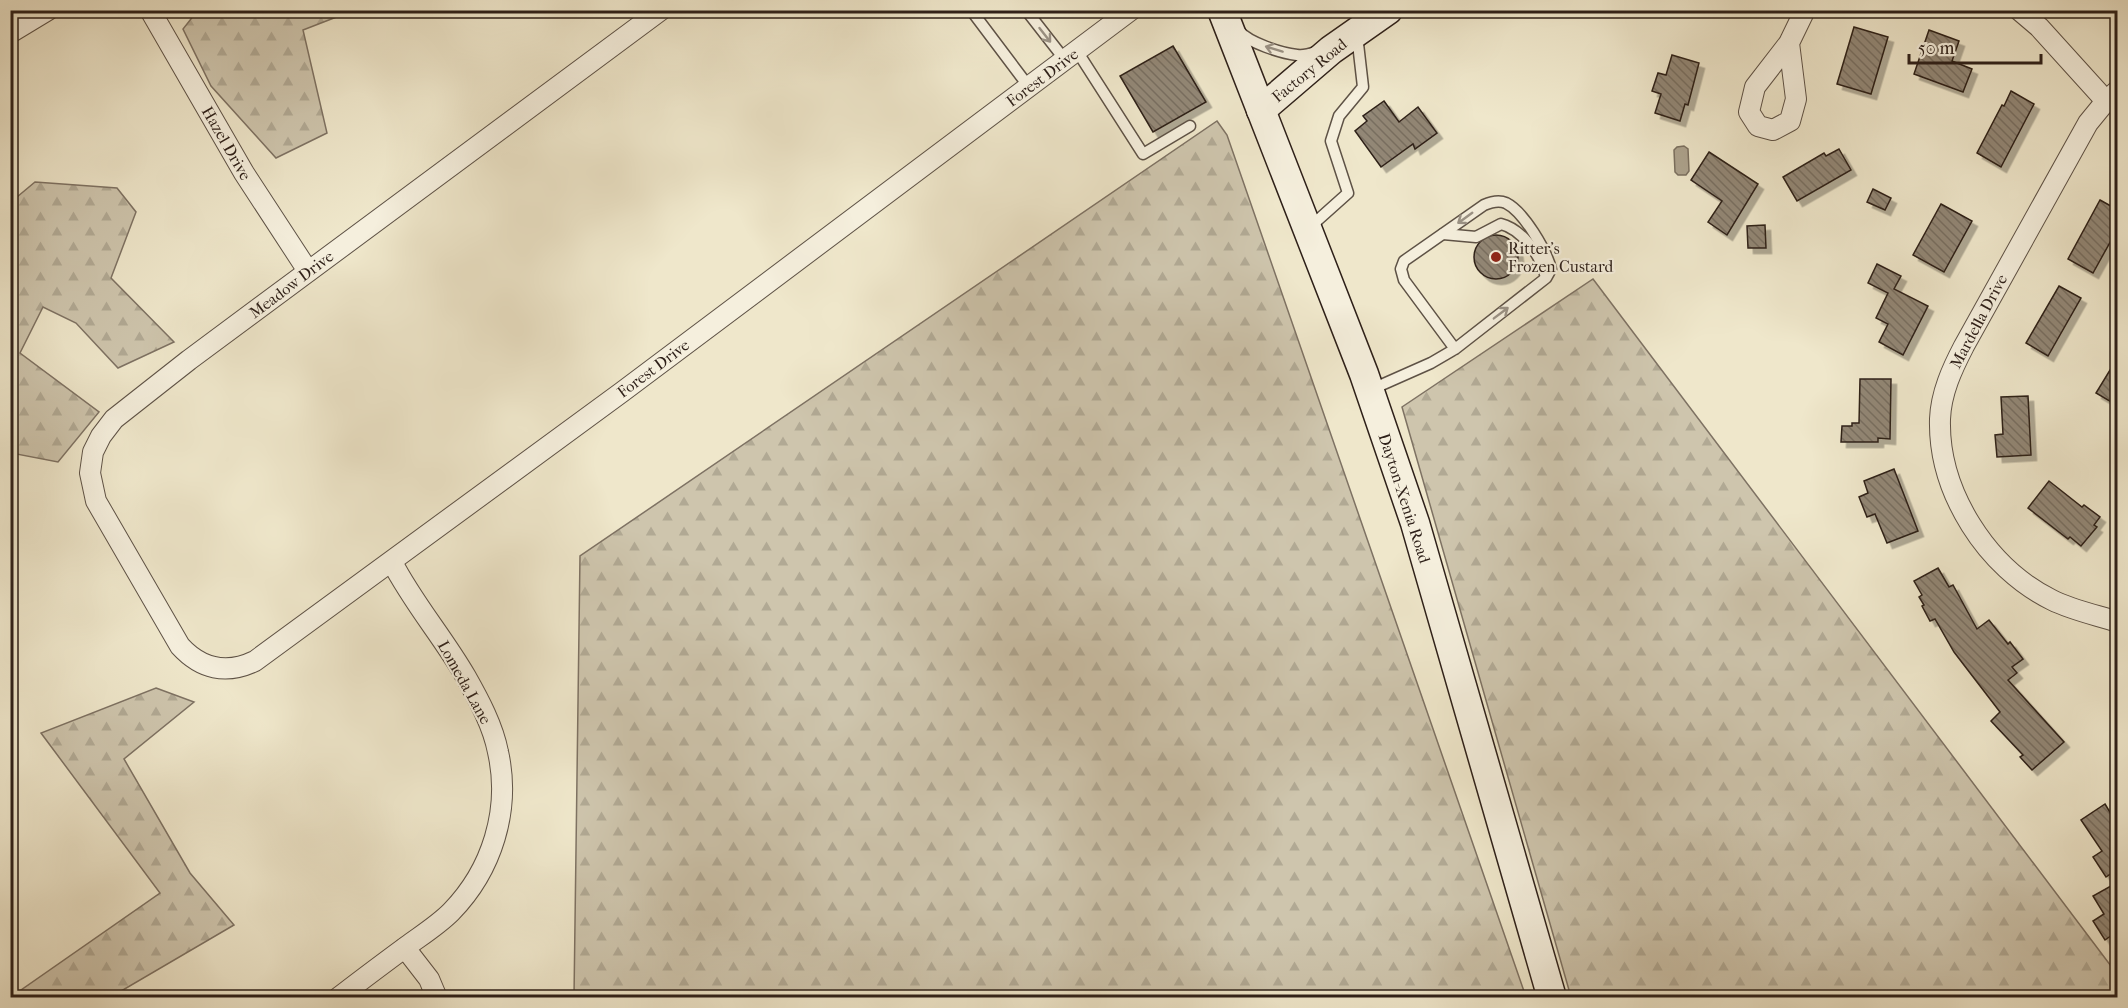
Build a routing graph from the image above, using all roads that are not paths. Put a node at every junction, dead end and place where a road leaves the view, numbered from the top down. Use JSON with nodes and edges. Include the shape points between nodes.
{"nodes":[{"id":1,"x":48,"y":10,"type":"edge"},
{"id":2,"x":150,"y":10,"type":"edge"},
{"id":3,"x":661,"y":10,"type":"edge"},
{"id":4,"x":971,"y":10,"type":"edge"},
{"id":5,"x":1026,"y":10,"type":"edge"},
{"id":6,"x":1131,"y":10,"type":"edge"},
{"id":7,"x":1222,"y":10,"type":"edge"},
{"id":8,"x":1388,"y":10,"type":"edge"},
{"id":9,"x":1805,"y":10,"type":"edge"},
{"id":10,"x":2019,"y":10,"type":"edge"},
{"id":11,"x":10,"y":33,"type":"edge"},
{"id":12,"x":1357,"y":33,"type":"junction"},
{"id":13,"x":1789,"y":43,"type":"dead end"},
{"id":14,"x":1331,"y":50,"type":"junction"},
{"id":15,"x":1071,"y":56,"type":"junction"},
{"id":16,"x":1029,"y":87,"type":"junction"},
{"id":17,"x":2112,"y":95,"type":"edge"},
{"id":18,"x":1261,"y":110,"type":"junction"},
{"id":19,"x":1190,"y":126,"type":"dead end"},
{"id":20,"x":1307,"y":229,"type":"junction"},
{"id":21,"x":1443,"y":234,"type":"junction"},
{"id":22,"x":308,"y":271,"type":"junction"},
{"id":23,"x":1546,"y":278,"type":"junction"},
{"id":24,"x":1455,"y":349,"type":"junction"},
{"id":25,"x":1370,"y":390,"type":"junction"},
{"id":26,"x":392,"y":562,"type":"junction"},
{"id":27,"x":2118,"y":622,"type":"edge"},
{"id":28,"x":171,"y":630,"type":"joint"},
{"id":29,"x":405,"y":948,"type":"junction"},
{"id":30,"x":338,"y":998,"type":"edge"},
{"id":31,"x":437,"y":998,"type":"edge"},
{"id":32,"x":1552,"y":998,"type":"edge"}],
"edges":[{"from":1,"to":11,"type":"street"},
{"from":2,"to":22,"type":"street","name":"Hazel Drive","via":[[244,173]]},
{"from":3,"to":22,"type":"street","name":"Meadow Drive"},
{"from":4,"to":16,"type":"lane"},
{"from":5,"to":15,"type":"lane","one_way":true},
{"from":6,"to":15,"type":"street","name":"Forest Drive"},
{"from":14,"to":7,"type":"lane","one_way":true,"via":[[1299,55],[1269,48],[1243,35]]},
{"from":7,"to":18,"type":"main road","name":"Dayton-Xenia Road"},
{"from":8,"to":12,"type":"main road","name":"Factory Road"},
{"from":9,"to":13,"type":"street"},
{"from":10,"to":17,"type":"street"},
{"from":12,"to":14,"type":"main road","name":"Factory Road"},
{"from":12,"to":20,"type":"lane","via":[[1363,87],[1339,116],[1331,141],[1348,193]]},
{"from":14,"to":18,"type":"main road","name":"Factory Road"},
{"from":15,"to":16,"type":"street","name":"Forest Drive"},
{"from":15,"to":19,"type":"lane","via":[[1143,154]]},
{"from":16,"to":26,"type":"street","name":"Forest Drive"},
{"from":17,"to":27,"type":"street","name":"Mardella Drive","via":[[2088,123],[1953,366],[1943,395],[1940,440],[1955,494],[1994,555],[2023,582],[2054,601]]},
{"from":18,"to":20,"type":"main road","name":"Dayton-Xenia Road"},
{"from":20,"to":25,"type":"main road","name":"Dayton-Xenia Road"},
{"from":21,"to":23,"type":"lane","via":[[1476,237],[1501,224],[1513,227],[1542,264]]},
{"from":23,"to":21,"type":"lane","one_way":true,"via":[[1551,269],[1547,255],[1517,211],[1504,202],[1484,205]]},
{"from":21,"to":24,"type":"lane","via":[[1404,261],[1401,269],[1404,280]]},
{"from":22,"to":28,"type":"street","name":"Meadow Drive","via":[[124,410],[101,436],[93,452],[90,473],[96,501]]},
{"from":24,"to":23,"type":"lane","one_way":true},
{"from":24,"to":25,"type":"lane"},
{"from":25,"to":32,"type":"main road","name":"Dayton-Xenia Road","via":[[1418,534]]},
{"from":26,"to":28,"type":"street","name":"Forest Drive","via":[[245,666],[224,669],[204,665],[186,653]]},
{"from":26,"to":29,"type":"street","name":"Lomeda Lane","via":[[413,601],[466,677],[489,723],[499,753],[502,785],[498,831],[478,877],[450,912]]},
{"from":29,"to":30,"type":"street","name":"Lomeda Lane"},
{"from":29,"to":31,"type":"street","via":[[429,979]]}]}
